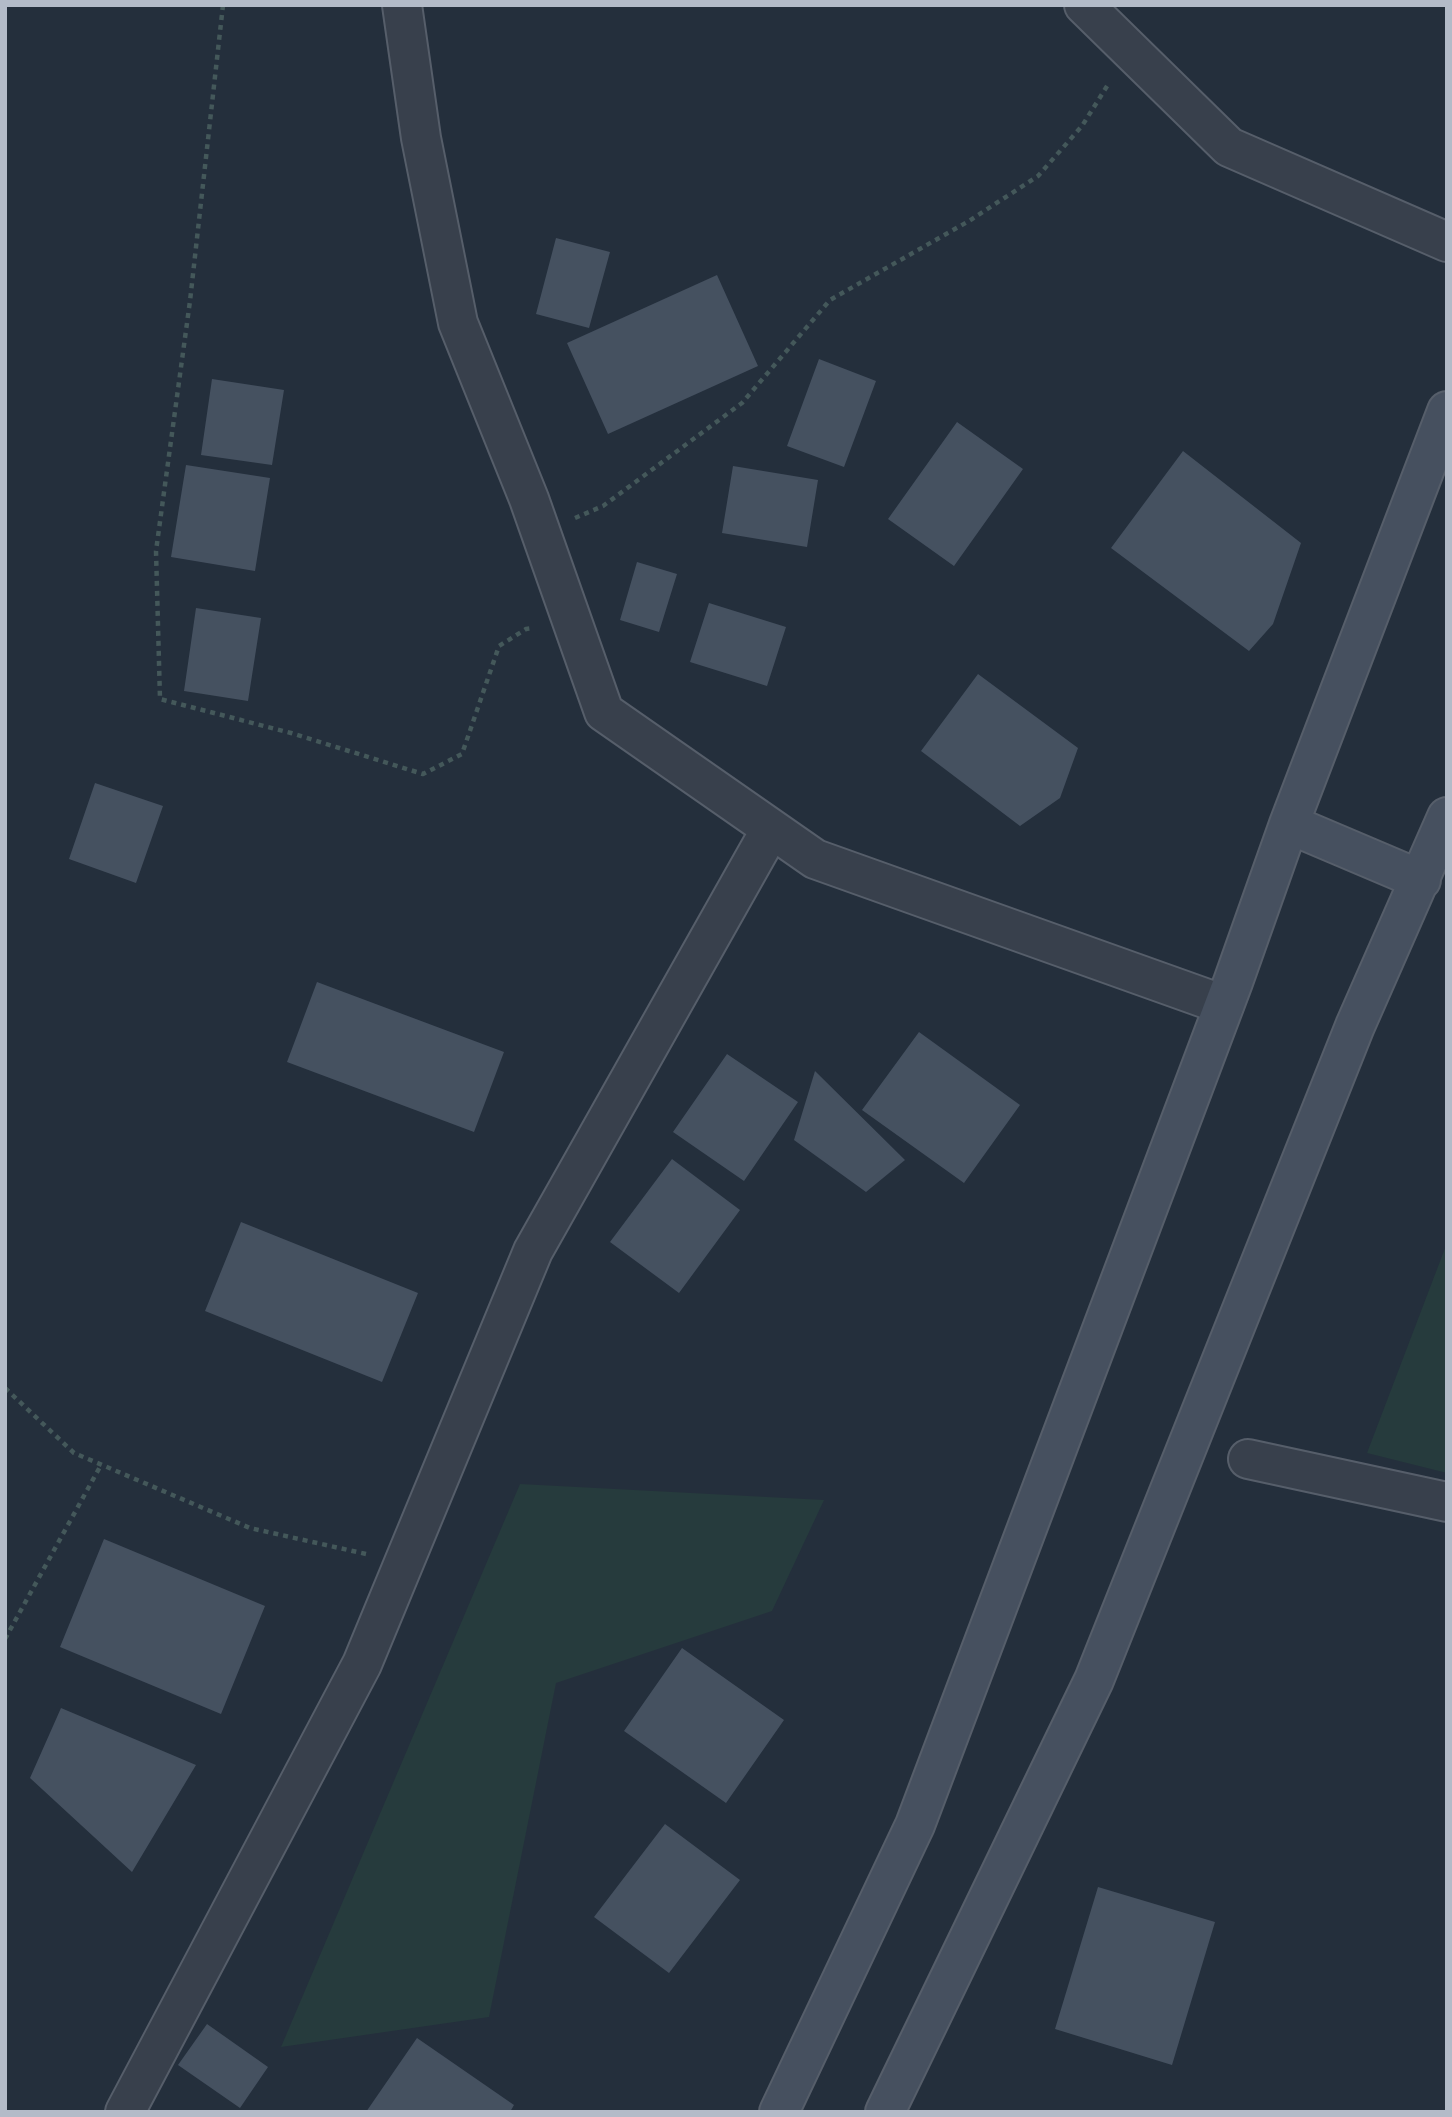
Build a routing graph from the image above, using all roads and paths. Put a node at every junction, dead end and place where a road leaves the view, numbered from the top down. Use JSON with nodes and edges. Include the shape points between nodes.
{"nodes":[{"id":1,"x":223,"y":5,"type":"edge"},
{"id":2,"x":402,"y":5,"type":"edge"},
{"id":3,"x":1084,"y":5,"type":"edge"},
{"id":4,"x":1129,"y":50,"type":"junction"},
{"id":5,"x":1447,"y":242,"type":"edge"},
{"id":6,"x":1447,"y":411,"type":"edge"},
{"id":7,"x":541,"y":534,"type":"junction"},
{"id":8,"x":573,"y":623,"type":"junction"},
{"id":9,"x":1447,"y":817,"type":"edge"},
{"id":10,"x":1289,"y":824,"type":"junction"},
{"id":11,"x":771,"y":829,"type":"junction"},
{"id":12,"x":1420,"y":880,"type":"junction"},
{"id":13,"x":1224,"y":1005,"type":"junction"},
{"id":14,"x":5,"y":1388,"type":"edge"},
{"id":15,"x":1248,"y":1460,"type":"dead end"},
{"id":16,"x":101,"y":1465,"type":"junction"},
{"id":17,"x":1447,"y":1502,"type":"edge"},
{"id":18,"x":404,"y":1563,"type":"junction"},
{"id":19,"x":5,"y":1639,"type":"edge"},
{"id":20,"x":125,"y":2112,"type":"edge"},
{"id":21,"x":779,"y":2112,"type":"edge"},
{"id":22,"x":885,"y":2112,"type":"edge"}],
"edges":[{"from":1,"to":8,"type":"path","via":[[156,551],[160,699],[423,774],[462,754],[499,646],[526,629]]},
{"from":2,"to":7,"type":"street","via":[[421,138],[458,323]]},
{"from":3,"to":4,"type":"street"},
{"from":4,"to":5,"type":"street","via":[[1229,147]]},
{"from":4,"to":7,"type":"path","via":[[1082,126],[1038,176],[830,300],[742,402],[603,506]]},
{"from":6,"to":10,"type":"main road"},
{"from":7,"to":8,"type":"street"},
{"from":8,"to":11,"type":"street","via":[[604,712]]},
{"from":9,"to":12,"type":"main road"},
{"from":10,"to":12,"type":"main road"},
{"from":10,"to":13,"type":"main road"},
{"from":11,"to":13,"type":"street","via":[[816,859]]},
{"from":11,"to":18,"type":"street","via":[[533,1251]]},
{"from":12,"to":22,"type":"main road","via":[[1355,1026],[1094,1680]]},
{"from":13,"to":21,"type":"main road","via":[[915,1825]]},
{"from":14,"to":16,"type":"path","via":[[74,1453]]},
{"from":15,"to":17,"type":"street"},
{"from":16,"to":18,"type":"path","via":[[250,1528]]},
{"from":16,"to":19,"type":"path"},
{"from":18,"to":20,"type":"street","via":[[362,1664]]}]}
